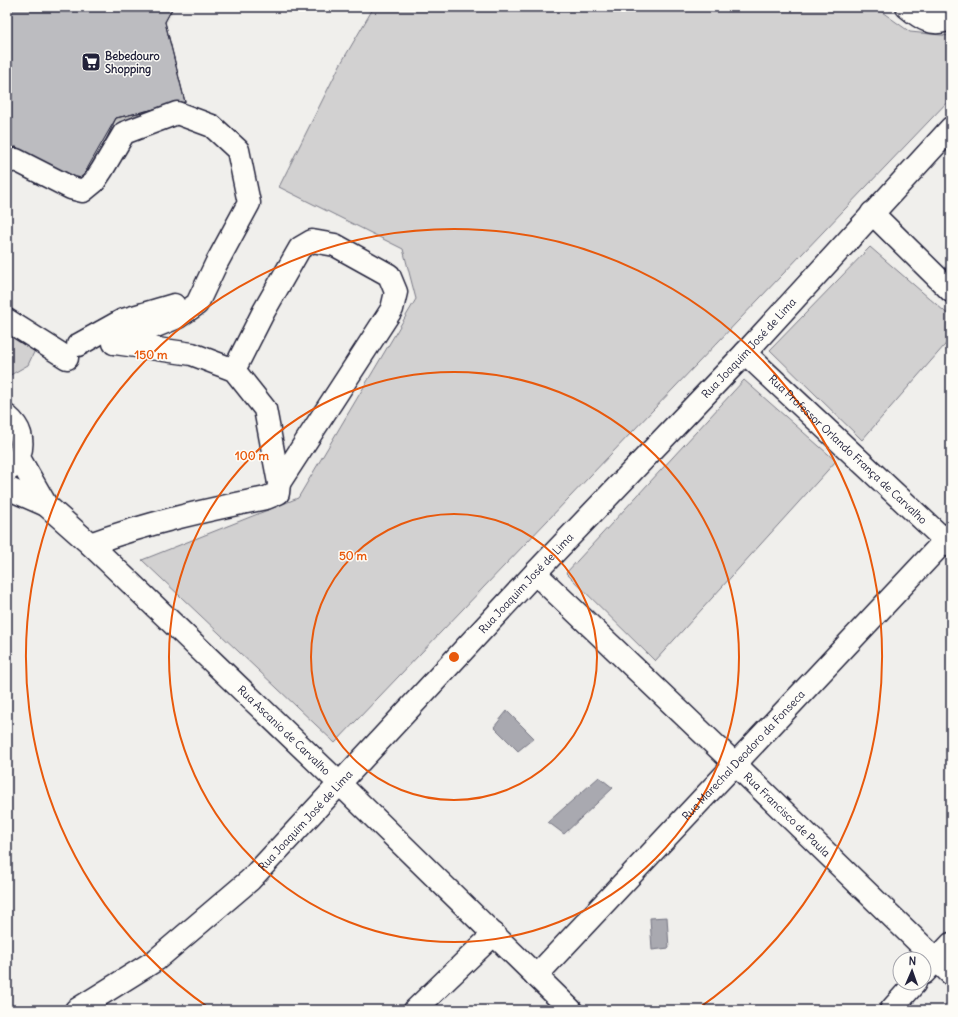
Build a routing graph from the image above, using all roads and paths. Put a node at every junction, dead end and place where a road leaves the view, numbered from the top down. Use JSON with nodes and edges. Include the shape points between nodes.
{"nodes":[{"id":1,"x":907,"y":7,"type":"edge"},
{"id":2,"x":951,"y":18,"type":"edge"},
{"id":3,"x":951,"y":128,"type":"edge"},
{"id":4,"x":7,"y":162,"type":"edge"},
{"id":5,"x":872,"y":214,"type":"junction"},
{"id":6,"x":951,"y":291,"type":"edge"},
{"id":7,"x":178,"y":318,"type":"junction"},
{"id":8,"x":7,"y":320,"type":"edge"},
{"id":9,"x":744,"y":353,"type":"junction"},
{"id":10,"x":234,"y":370,"type":"junction"},
{"id":11,"x":7,"y":416,"type":"edge"},
{"id":12,"x":13,"y":465,"type":"edge"},
{"id":13,"x":279,"y":483,"type":"junction"},
{"id":14,"x":7,"y":488,"type":"edge"},
{"id":15,"x":46,"y":505,"type":"junction"},
{"id":16,"x":949,"y":540,"type":"edge"},
{"id":17,"x":90,"y":544,"type":"junction"},
{"id":18,"x":535,"y":573,"type":"junction"},
{"id":19,"x":734,"y":763,"type":"junction"},
{"id":20,"x":339,"y":783,"type":"junction"},
{"id":21,"x":494,"y":934,"type":"junction"},
{"id":22,"x":951,"y":944,"type":"edge"},
{"id":23,"x":937,"y":969,"type":"edge"},
{"id":24,"x":536,"y":976,"type":"junction"},
{"id":25,"x":908,"y":991,"type":"edge"},
{"id":26,"x":76,"y":1010,"type":"edge"},
{"id":27,"x":415,"y":1010,"type":"edge"},
{"id":28,"x":571,"y":1010,"type":"edge"},
{"id":29,"x":891,"y":1010,"type":"edge"}],
"edges":[{"from":1,"to":2,"type":"street","via":[[921,18],[932,22]]},
{"from":3,"to":5,"type":"street","name":"Rua Joaquim José de Lima"},
{"from":4,"to":7,"type":"street","via":[[16,160],[71,188],[83,191],[94,182],[124,133],[177,113],[212,126],[238,150],[250,203],[197,304]]},
{"from":5,"to":6,"type":"street"},
{"from":5,"to":9,"type":"street","name":"Rua Joaquim José de Lima"},
{"from":7,"to":8,"type":"street","via":[[175,305],[123,320],[73,352]]},
{"from":7,"to":10,"type":"street","via":[[114,343],[192,354]]},
{"from":9,"to":16,"type":"street","name":"Rua Professor Orlando França de Carvalho"},
{"from":9,"to":18,"type":"street","name":"Rua Joaquim José de Lima"},
{"from":10,"to":13,"type":"street","via":[[265,409]]},
{"from":10,"to":13,"type":"street","via":[[300,248],[312,241],[335,245],[389,275],[396,292],[392,309]]},
{"from":11,"to":12,"type":"street","via":[[14,421],[20,434],[21,446]]},
{"from":12,"to":15,"type":"street","name":"Rua Ascanio de Carvalho"},
{"from":13,"to":17,"type":"street","via":[[278,493],[266,498],[126,531]]},
{"from":14,"to":15,"type":"street","name":"Rua Ascanio de Carvalho"},
{"from":15,"to":17,"type":"street","name":"Rua Ascanio de Carvalho"},
{"from":16,"to":19,"type":"street","name":"Rua Marechal Deodoro da Fonseca"},
{"from":17,"to":20,"type":"street","name":"Rua Ascanio de Carvalho"},
{"from":18,"to":19,"type":"street","name":"Rua Francisco de Paula"},
{"from":18,"to":20,"type":"street","name":"Rua Joaquim José de Lima"},
{"from":19,"to":23,"type":"street","name":"Rua Francisco de Paula"},
{"from":19,"to":24,"type":"street","name":"Rua Marechal Deodoro da Fonseca"},
{"from":20,"to":21,"type":"street","name":"Rua Ascanio de Carvalho"},
{"from":20,"to":26,"type":"street","name":"Rua Joaquim José de Lima","via":[[250,880],[156,960]]},
{"from":21,"to":24,"type":"street","name":"Rua Ascanio de Carvalho"},
{"from":21,"to":27,"type":"street"},
{"from":22,"to":23,"type":"street"},
{"from":24,"to":28,"type":"street","name":"Rua Ascanio de Carvalho"},
{"from":25,"to":29,"type":"street"}]}
